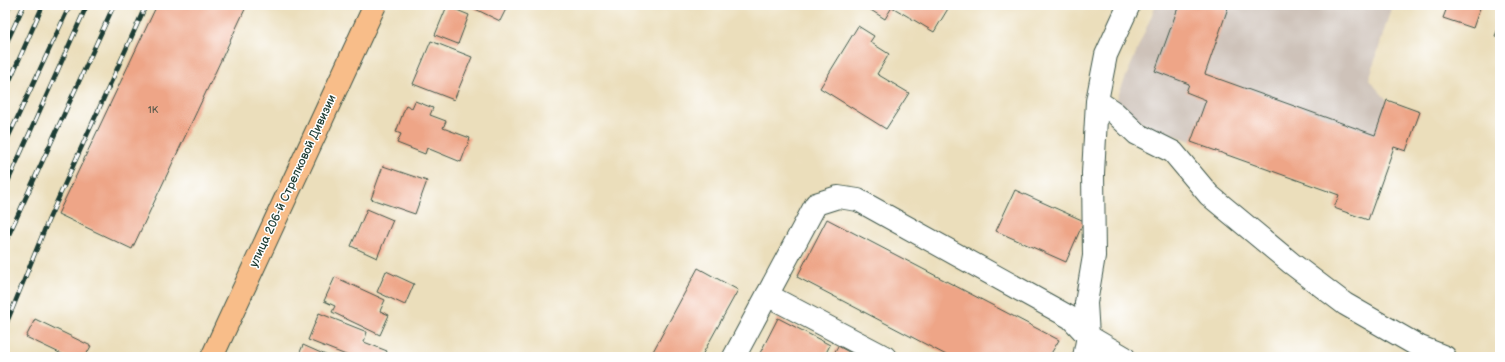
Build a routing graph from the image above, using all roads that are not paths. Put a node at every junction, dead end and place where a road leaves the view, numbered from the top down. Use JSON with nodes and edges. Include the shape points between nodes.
{"nodes":[{"id":1,"x":375,"y":5,"type":"edge"},
{"id":2,"x":1129,"y":5,"type":"edge"},
{"id":3,"x":1097,"y":102,"type":"junction"},
{"id":4,"x":767,"y":296,"type":"junction"},
{"id":5,"x":1086,"y":347,"type":"edge"},
{"id":6,"x":212,"y":357,"type":"edge"},
{"id":7,"x":734,"y":357,"type":"edge"},
{"id":8,"x":884,"y":357,"type":"edge"},
{"id":9,"x":1124,"y":357,"type":"edge"},
{"id":10,"x":1445,"y":357,"type":"edge"}],
"edges":[{"from":1,"to":6,"type":"main road","name":"улица 206-й Стрелковой Дивизии"},
{"from":2,"to":3,"type":"street","via":[[1106,55]]},
{"from":3,"to":5,"type":"street","via":[[1093,173],[1094,256],[1086,304]]},
{"from":3,"to":10,"type":"street","via":[[1115,113],[1137,134],[1173,152],[1209,195],[1345,304],[1420,347]]},
{"from":4,"to":5,"type":"street","via":[[816,204],[838,197],[858,200],[1071,318]]},
{"from":4,"to":7,"type":"street"},
{"from":4,"to":8,"type":"street"},
{"from":5,"to":9,"type":"street"}]}
